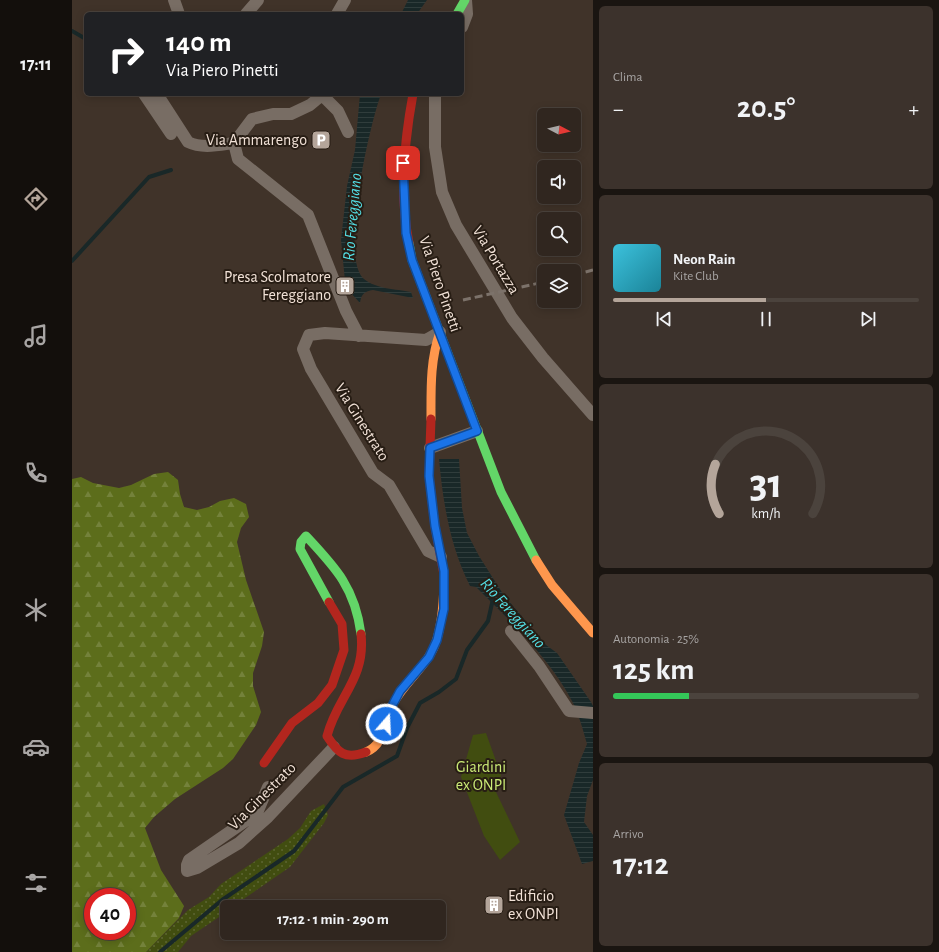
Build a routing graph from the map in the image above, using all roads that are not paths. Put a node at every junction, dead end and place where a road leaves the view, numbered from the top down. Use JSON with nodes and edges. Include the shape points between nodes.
{"nodes":[{"id":1,"x":174,"y":0,"type":"edge"},
{"id":2,"x":258,"y":0,"type":"edge"},
{"id":3,"x":345,"y":0,"type":"edge"},
{"id":4,"x":466,"y":0,"type":"edge"},
{"id":5,"x":178,"y":12,"type":"edge"},
{"id":6,"x":248,"y":12,"type":"edge"},
{"id":7,"x":338,"y":12,"type":"edge"},
{"id":8,"x":459,"y":12,"type":"edge"},
{"id":9,"x":464,"y":22,"type":"edge"},
{"id":10,"x":145,"y":96,"type":"edge"},
{"id":11,"x":158,"y":96,"type":"edge"},
{"id":12,"x":413,"y":96,"type":"edge"},
{"id":13,"x":435,"y":96,"type":"edge"},
{"id":14,"x":322,"y":98,"type":"edge"},
{"id":15,"x":348,"y":132,"type":"dead end"},
{"id":16,"x":171,"y":134,"type":"dead end"},
{"id":17,"x":234,"y":143,"type":"junction"},
{"id":18,"x":440,"y":332,"type":"junction"},
{"id":19,"x":359,"y":336,"type":"junction"},
{"id":20,"x":593,"y":415,"type":"edge"},
{"id":21,"x":477,"y":431,"type":"junction"},
{"id":22,"x":430,"y":448,"type":"junction"},
{"id":23,"x":441,"y":557,"type":"junction"},
{"id":24,"x":511,"y":631,"type":"dead end"},
{"id":25,"x":593,"y":633,"type":"edge"},
{"id":26,"x":593,"y":713,"type":"edge"},
{"id":27,"x":334,"y":747,"type":"junction"},
{"id":28,"x":264,"y":763,"type":"dead end"},
{"id":29,"x":268,"y":787,"type":"dead end"}],
"edges":[{"from":1,"to":5,"type":"street"},
{"from":2,"to":6,"type":"street"},
{"from":3,"to":7,"type":"street"},
{"from":4,"to":8,"type":"street"},
{"from":4,"to":9,"type":"street","via":[[467,14]]},
{"from":10,"to":16,"type":"street"},
{"from":11,"to":17,"type":"street","via":[[188,142],[195,146]]},
{"from":12,"to":18,"type":"street","name":"Via Piero Pinetti","via":[[403,163],[406,233],[412,260]]},
{"from":13,"to":20,"type":"street","name":"Via Portazza","via":[[435,147],[442,192],[456,225],[512,318]]},
{"from":14,"to":15,"type":"street","via":[[338,112]]},
{"from":14,"to":17,"type":"street","via":[[291,114],[273,114],[252,119]]},
{"from":17,"to":19,"type":"street","via":[[238,159],[308,215],[346,311]]},
{"from":18,"to":19,"type":"street","name":"Via Ginestrato","via":[[426,340]]},
{"from":18,"to":21,"type":"street","name":"Via Piero Pinetti"},
{"from":18,"to":22,"type":"street","via":[[432,364]]},
{"from":19,"to":23,"type":"street","name":"Via Ginestrato","via":[[325,333],[309,335],[303,349],[311,369],[373,473],[389,484],[428,551]]},
{"from":21,"to":22,"type":"street"},
{"from":21,"to":25,"type":"street","name":"Via Piero Pinetti","via":[[501,492],[531,554],[552,584]]},
{"from":22,"to":23,"type":"street","via":[[429,476]]},
{"from":23,"to":27,"type":"street","via":[[444,571],[444,609],[437,640],[429,657],[400,691],[376,746],[355,756],[342,754]]},
{"from":24,"to":26,"type":"street","via":[[539,666],[569,711]]},
{"from":27,"to":28,"type":"street","name":"Via Ginestrato","via":[[327,736],[330,723],[349,694],[360,668],[362,636],[359,615],[350,591],[335,567],[306,536],[301,542],[300,550],[342,624],[344,650],[332,686],[318,703],[292,723]]},
{"from":27,"to":29,"type":"street","name":"Via Ginestrato","via":[[239,843],[197,868],[187,870],[189,860],[257,813]]}]}
